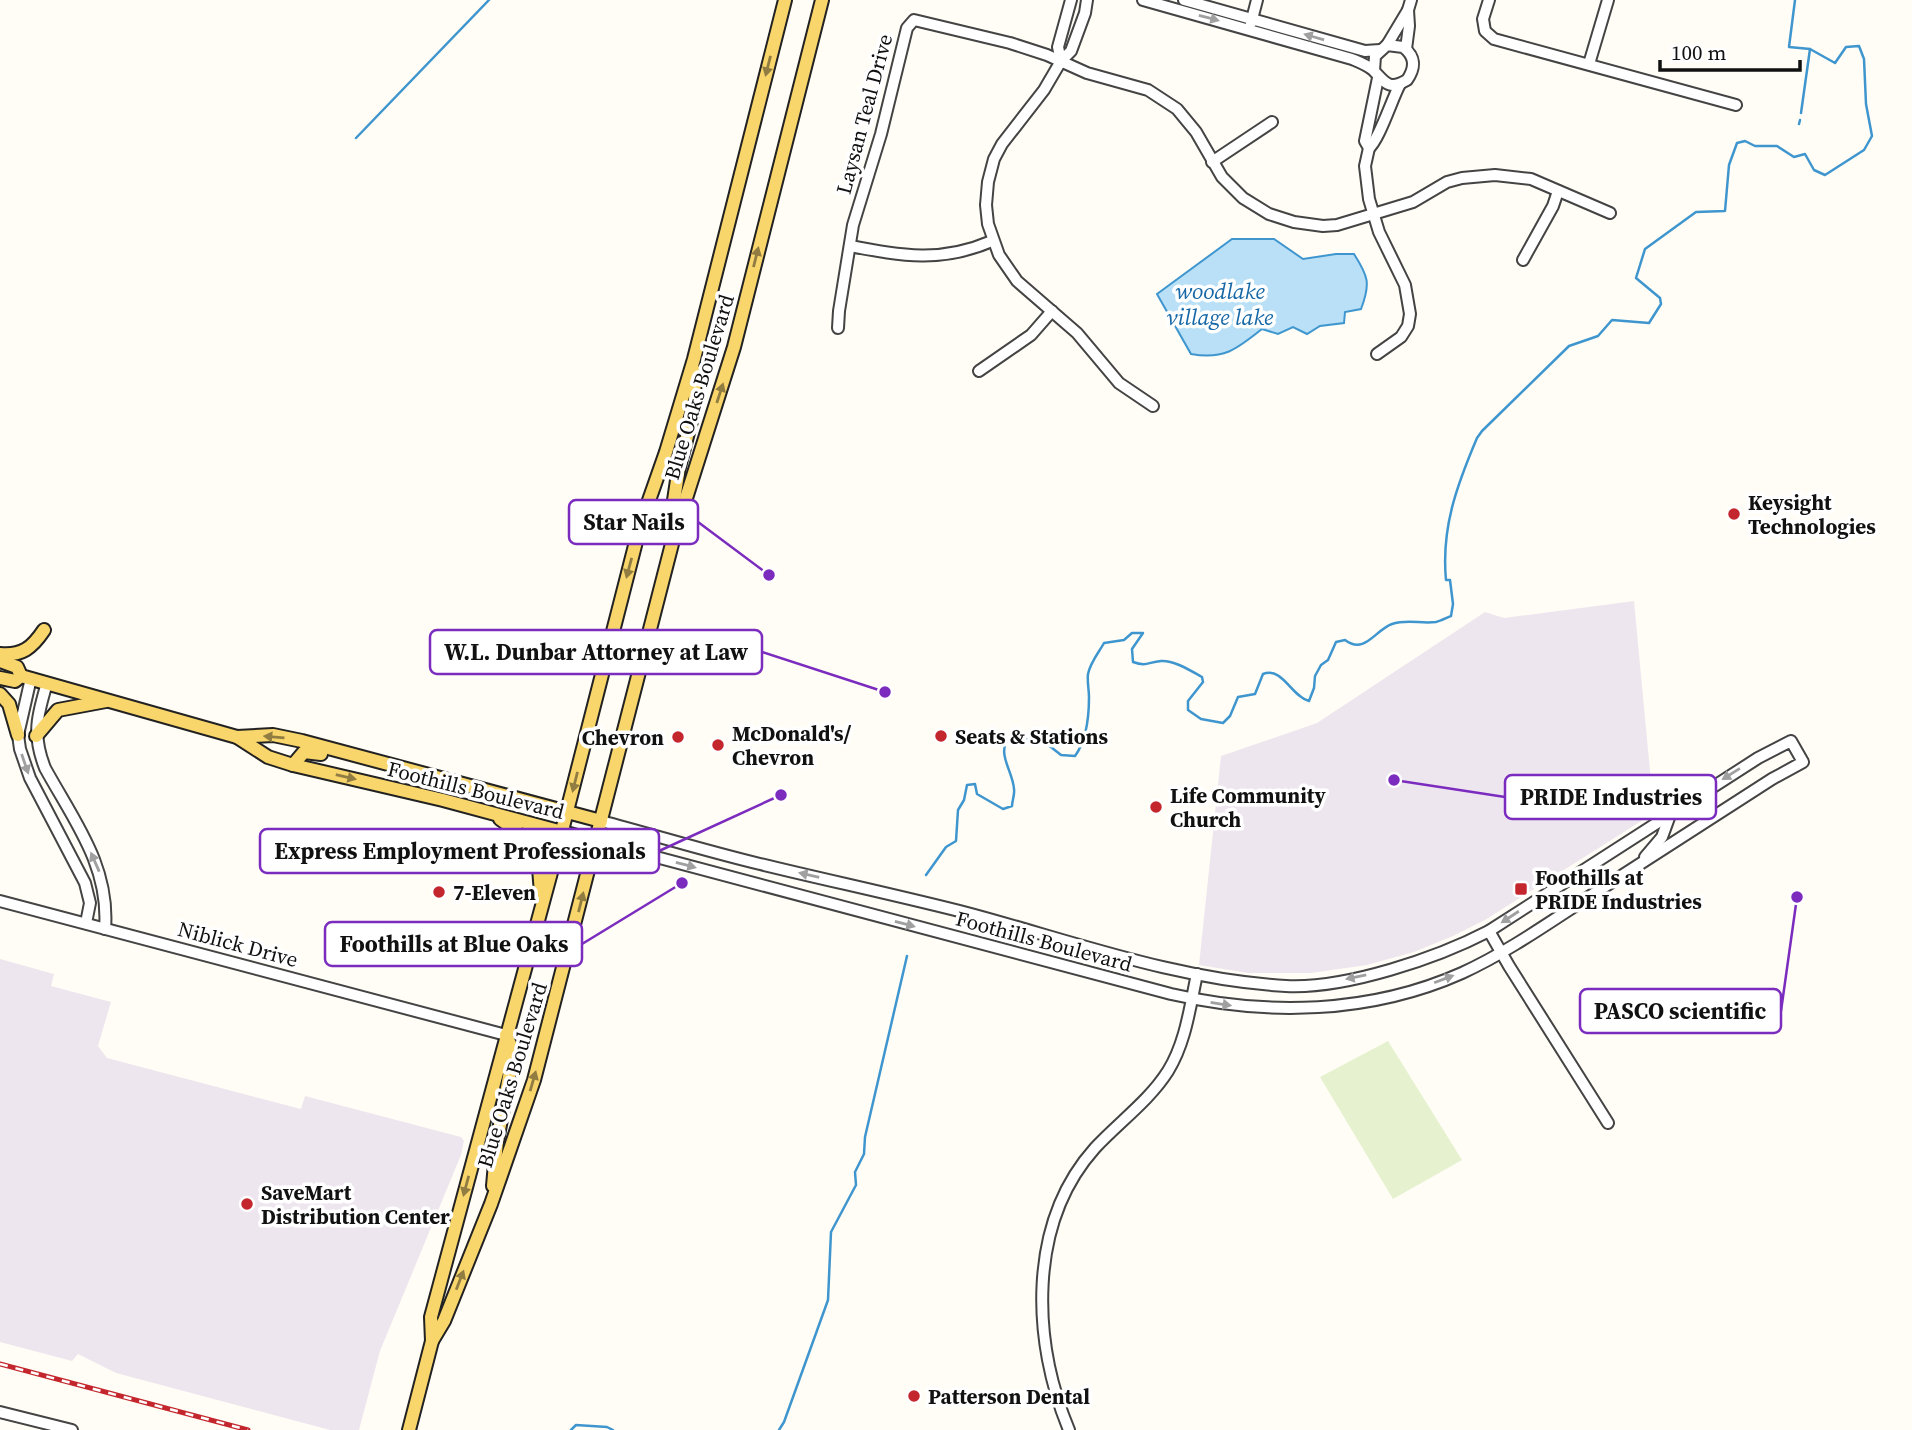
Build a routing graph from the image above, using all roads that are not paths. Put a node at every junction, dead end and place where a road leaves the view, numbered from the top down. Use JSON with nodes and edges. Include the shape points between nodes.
{"nodes":[{"id":1,"x":785,"y":0,"type":"edge"},
{"id":2,"x":822,"y":0,"type":"edge"},
{"id":3,"x":1071,"y":0,"type":"edge"},
{"id":4,"x":1087,"y":0,"type":"edge"},
{"id":5,"x":1143,"y":0,"type":"edge"},
{"id":6,"x":1184,"y":0,"type":"edge"},
{"id":7,"x":1257,"y":0,"type":"edge"},
{"id":8,"x":1489,"y":0,"type":"edge"},
{"id":9,"x":1608,"y":0,"type":"edge"},
{"id":10,"x":1410,"y":5,"type":"edge"},
{"id":11,"x":1251,"y":24,"type":"junction"},
{"id":12,"x":1064,"y":25,"type":"junction"},
{"id":13,"x":1079,"y":30,"type":"junction"},
{"id":14,"x":1384,"y":48,"type":"junction"},
{"id":15,"x":1406,"y":49,"type":"junction"},
{"id":16,"x":1061,"y":61,"type":"junction"},
{"id":17,"x":1589,"y":64,"type":"junction"},
{"id":18,"x":1376,"y":75,"type":"junction"},
{"id":19,"x":1400,"y":84,"type":"junction"},
{"id":20,"x":1736,"y":105,"type":"dead end"},
{"id":21,"x":1272,"y":122,"type":"dead end"},
{"id":22,"x":1375,"y":124,"type":"junction"},
{"id":23,"x":1212,"y":162,"type":"junction"},
{"id":24,"x":1558,"y":191,"type":"junction"},
{"id":25,"x":1610,"y":213,"type":"dead end"},
{"id":26,"x":1374,"y":216,"type":"junction"},
{"id":27,"x":992,"y":241,"type":"junction"},
{"id":28,"x":850,"y":246,"type":"junction"},
{"id":29,"x":1523,"y":260,"type":"dead end"},
{"id":30,"x":1052,"y":311,"type":"junction"},
{"id":31,"x":838,"y":328,"type":"dead end"},
{"id":32,"x":1377,"y":354,"type":"dead end"},
{"id":33,"x":694,"y":359,"type":"junction"},
{"id":34,"x":979,"y":371,"type":"dead end"},
{"id":35,"x":1153,"y":406,"type":"dead end"},
{"id":36,"x":680,"y":517,"type":"junction"},
{"id":37,"x":44,"y":630,"type":"dead end"},
{"id":38,"x":0,"y":654,"type":"edge"},
{"id":39,"x":0,"y":661,"type":"edge"},
{"id":40,"x":26,"y":677,"type":"junction"},
{"id":41,"x":0,"y":678,"type":"edge"},
{"id":42,"x":47,"y":682,"type":"junction"},
{"id":43,"x":0,"y":694,"type":"edge"},
{"id":44,"x":110,"y":700,"type":"junction"},
{"id":45,"x":19,"y":735,"type":"junction"},
{"id":46,"x":36,"y":736,"type":"junction"},
{"id":47,"x":237,"y":737,"type":"junction"},
{"id":48,"x":348,"y":754,"type":"junction"},
{"id":49,"x":293,"y":765,"type":"junction"},
{"id":50,"x":567,"y":812,"type":"junction"},
{"id":51,"x":492,"y":813,"type":"junction"},
{"id":52,"x":1671,"y":814,"type":"junction"},
{"id":53,"x":601,"y":821,"type":"junction"},
{"id":54,"x":562,"y":832,"type":"junction"},
{"id":55,"x":596,"y":841,"type":"junction"},
{"id":56,"x":1639,"y":865,"type":"junction"},
{"id":57,"x":0,"y":901,"type":"edge"},
{"id":58,"x":542,"y":908,"type":"junction"},
{"id":59,"x":86,"y":923,"type":"junction"},
{"id":60,"x":105,"y":929,"type":"junction"},
{"id":61,"x":1489,"y":931,"type":"junction"},
{"id":62,"x":1501,"y":951,"type":"junction"},
{"id":63,"x":1197,"y":974,"type":"junction"},
{"id":64,"x":1191,"y":999,"type":"junction"},
{"id":65,"x":506,"y":1035,"type":"junction"},
{"id":66,"x":1608,"y":1123,"type":"dead end"},
{"id":67,"x":491,"y":1204,"type":"junction"},
{"id":68,"x":432,"y":1341,"type":"junction"},
{"id":69,"x":0,"y":1412,"type":"edge"},
{"id":70,"x":72,"y":1430,"type":"edge"},
{"id":71,"x":409,"y":1430,"type":"edge"},
{"id":72,"x":1069,"y":1430,"type":"edge"}],
"edges":[{"from":1,"to":33,"type":"main road","name":"Blue Oaks Boulevard","one_way":true},
{"from":36,"to":2,"type":"main road","name":"Blue Oaks Boulevard","one_way":true,"via":[[734,347]]},
{"from":3,"to":12,"type":"street"},
{"from":4,"to":13,"type":"street"},
{"from":5,"to":11,"type":"street","one_way":true},
{"from":6,"to":11,"type":"street"},
{"from":7,"to":11,"type":"street"},
{"from":8,"to":17,"type":"street","via":[[1483,19],[1485,32],[1494,39]]},
{"from":9,"to":17,"type":"street"},
{"from":10,"to":14,"type":"street"},
{"from":10,"to":15,"type":"street"},
{"from":14,"to":11,"type":"street","one_way":true,"via":[[1365,51]]},
{"from":11,"to":18,"type":"street","via":[[1352,59]]},
{"from":12,"to":13,"type":"street"},
{"from":12,"to":16,"type":"street","via":[[1058,47]]},
{"from":13,"to":16,"type":"street","via":[[1071,51]]},
{"from":14,"to":15,"type":"street","via":[[1395,44]]},
{"from":14,"to":18,"type":"street","via":[[1373,64]]},
{"from":15,"to":19,"type":"street","via":[[1414,66]]},
{"from":16,"to":23,"type":"street","via":[[1087,73],[1136,85],[1163,99],[1191,126]]},
{"from":16,"to":27,"type":"street","via":[[994,159],[986,205]]},
{"from":16,"to":28,"type":"street","name":"Laysan Teal Drive","via":[[1010,43],[914,20],[907,28]]},
{"from":17,"to":20,"type":"street"},
{"from":18,"to":19,"type":"street","via":[[1392,85]]},
{"from":18,"to":22,"type":"street"},
{"from":19,"to":22,"type":"street"},
{"from":21,"to":23,"type":"street"},
{"from":22,"to":26,"type":"street","via":[[1376,143],[1369,148],[1365,166]]},
{"from":23,"to":26,"type":"street","via":[[1243,198],[1280,218],[1323,226]]},
{"from":24,"to":25,"type":"street"},
{"from":24,"to":26,"type":"street","via":[[1531,179],[1478,176],[1447,182]]},
{"from":24,"to":29,"type":"street"},
{"from":26,"to":32,"type":"street","via":[[1405,285],[1410,314],[1402,337]]},
{"from":27,"to":28,"type":"street","via":[[937,256],[902,256]]},
{"from":27,"to":30,"type":"street","via":[[1017,281]]},
{"from":28,"to":31,"type":"street"},
{"from":30,"to":34,"type":"street","via":[[1031,335]]},
{"from":30,"to":35,"type":"street","via":[[1119,383]]},
{"from":33,"to":36,"type":"main road","via":[[695,406],[673,507]]},
{"from":33,"to":50,"type":"main road","name":"Blue Oaks Boulevard","one_way":true,"via":[[640,526]]},
{"from":36,"to":53,"type":"main road","name":"Blue Oaks Boulevard"},
{"from":37,"to":38,"type":"main road","via":[[27,650]]},
{"from":39,"to":40,"type":"main road","name":"Foothills Boulevard","via":[[17,667]]},
{"from":40,"to":41,"type":"main road","name":"Foothills Boulevard","via":[[15,681]]},
{"from":40,"to":42,"type":"main road","name":"Foothills Boulevard"},
{"from":40,"to":45,"type":"street"},
{"from":42,"to":44,"type":"main road","name":"Foothills Boulevard"},
{"from":42,"to":46,"type":"street"},
{"from":43,"to":45,"type":"main road","via":[[9,704]]},
{"from":44,"to":46,"type":"main road","via":[[58,710]]},
{"from":44,"to":47,"type":"main road","name":"Foothills Boulevard"},
{"from":45,"to":59,"type":"street","one_way":true,"via":[[23,763],[85,883],[90,903]]},
{"from":60,"to":46,"type":"street","one_way":true,"via":[[106,901],[98,865],[45,768]]},
{"from":48,"to":47,"type":"main road","name":"Foothills Boulevard","one_way":true,"via":[[273,735]]},
{"from":47,"to":49,"type":"main road","name":"Foothills Boulevard","via":[[268,757]]},
{"from":48,"to":49,"type":"main road","via":[[342,758],[308,751]]},
{"from":48,"to":50,"type":"main road","name":"Foothills Boulevard"},
{"from":49,"to":51,"type":"main road","name":"Foothills Boulevard","one_way":true},
{"from":50,"to":53,"type":"main road","name":"Foothills Boulevard"},
{"from":50,"to":54,"type":"main road","name":"Blue Oaks Boulevard"},
{"from":51,"to":54,"type":"main road","name":"Foothills Boulevard"},
{"from":51,"to":58,"type":"main road","via":[[534,846]]},
{"from":52,"to":56,"type":"street","via":[[1662,836]]},
{"from":56,"to":52,"type":"street","name":"Foothills Boulevard","one_way":true,"via":[[1803,762],[1791,741]]},
{"from":52,"to":61,"type":"street","name":"Foothills Boulevard","one_way":true},
{"from":53,"to":55,"type":"main road","name":"Blue Oaks Boulevard"},
{"from":63,"to":53,"type":"street","name":"Foothills Boulevard","one_way":true},
{"from":54,"to":55,"type":"main road","name":"Foothills Boulevard"},
{"from":54,"to":58,"type":"main road","name":"Blue Oaks Boulevard"},
{"from":55,"to":64,"type":"street","name":"Foothills Boulevard","one_way":true},
{"from":67,"to":55,"type":"main road","name":"Blue Oaks Boulevard","one_way":true,"via":[[534,1080]]},
{"from":56,"to":62,"type":"street","name":"Foothills Boulevard"},
{"from":57,"to":59,"type":"street","name":"Niblick Drive"},
{"from":58,"to":65,"type":"main road","name":"Blue Oaks Boulevard"},
{"from":59,"to":60,"type":"street","name":"Niblick Drive"},
{"from":60,"to":65,"type":"street","name":"Niblick Drive"},
{"from":61,"to":62,"type":"street"},
{"from":61,"to":63,"type":"street","name":"Foothills Boulevard","one_way":true,"via":[[1436,956],[1328,982],[1288,986]]},
{"from":64,"to":62,"type":"street","name":"Foothills Boulevard","one_way":true,"via":[[1248,1008],[1353,1004],[1436,983]]},
{"from":62,"to":66,"type":"street"},
{"from":63,"to":64,"type":"street"},
{"from":64,"to":72,"type":"street","via":[[1179,1051],[1169,1070],[1150,1096],[1083,1163],[1052,1224],[1042,1278],[1043,1320],[1057,1400]]},
{"from":65,"to":67,"type":"main road","via":[[513,1055],[496,1141]]},
{"from":65,"to":68,"type":"main road","name":"Blue Oaks Boulevard","one_way":true,"via":[[431,1317]]},
{"from":68,"to":67,"type":"main road","name":"Blue Oaks Boulevard","one_way":true},
{"from":68,"to":71,"type":"main road","name":"Blue Oaks Boulevard"},
{"from":69,"to":70,"type":"street"}]}
